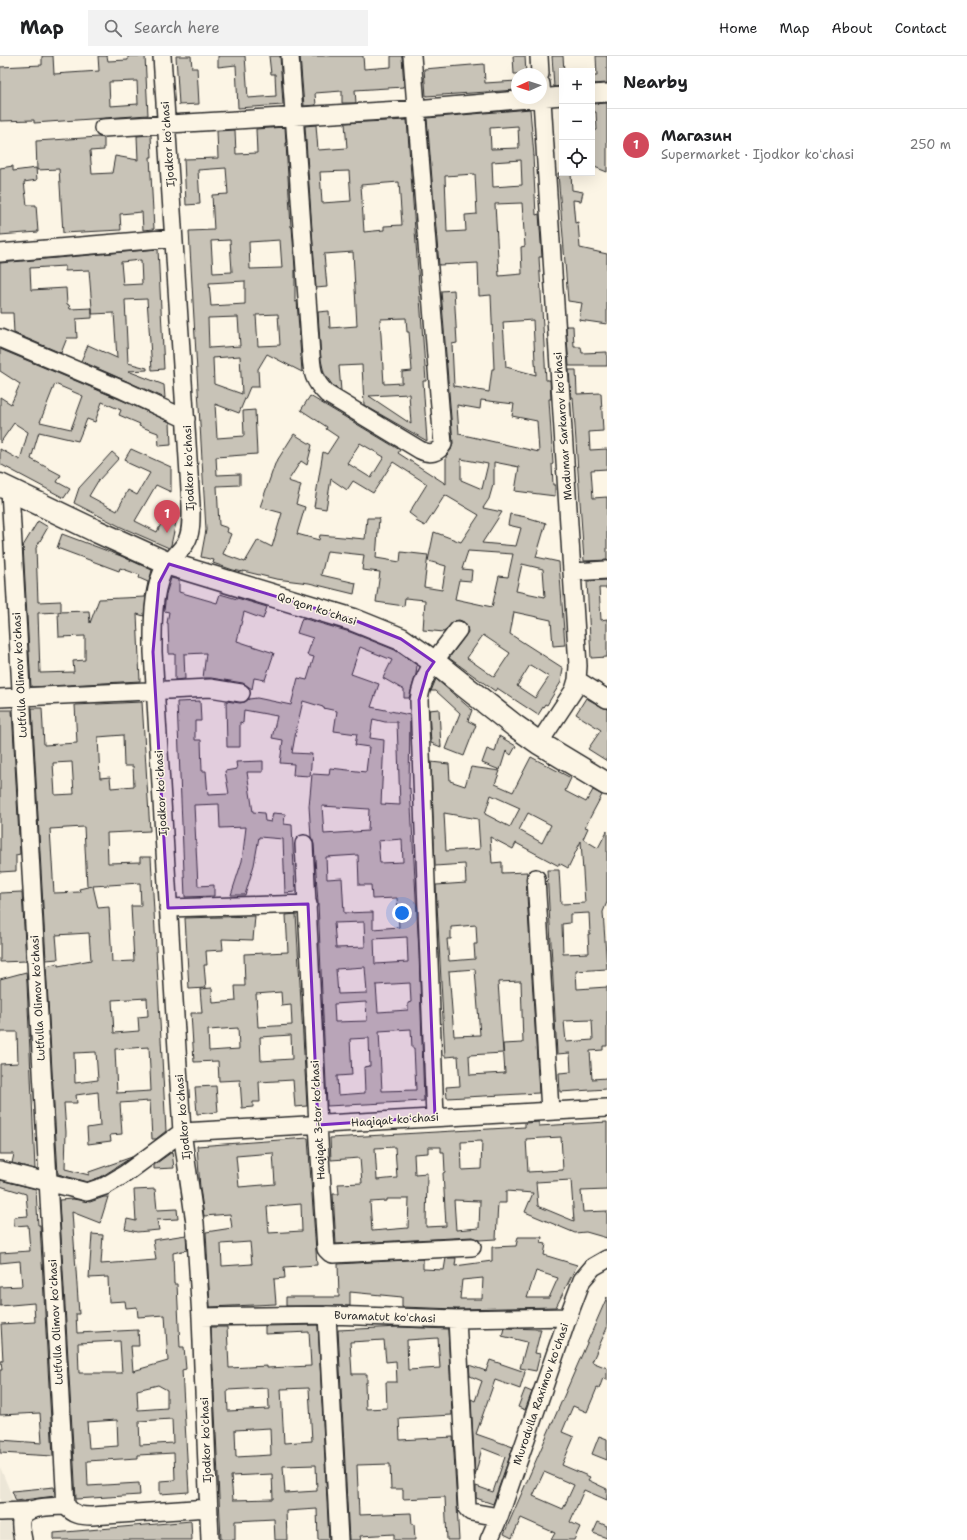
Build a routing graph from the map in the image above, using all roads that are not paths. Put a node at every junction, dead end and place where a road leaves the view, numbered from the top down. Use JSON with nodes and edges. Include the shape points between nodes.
{"nodes":[{"id":1,"x":162,"y":56,"type":"edge"},
{"id":2,"x":290,"y":56,"type":"edge"},
{"id":3,"x":412,"y":56,"type":"edge"},
{"id":4,"x":539,"y":56,"type":"edge"},
{"id":5,"x":540,"y":68,"type":"edge"},
{"id":6,"x":547,"y":92,"type":"edge"},
{"id":7,"x":607,"y":93,"type":"edge"},
{"id":8,"x":595,"y":94,"type":"edge"},
{"id":9,"x":511,"y":95,"type":"edge"},
{"id":10,"x":559,"y":95,"type":"edge"},
{"id":11,"x":542,"y":104,"type":"edge"},
{"id":12,"x":416,"y":108,"type":"junction"},
{"id":13,"x":294,"y":116,"type":"junction"},
{"id":14,"x":167,"y":125,"type":"junction"},
{"id":15,"x":103,"y":128,"type":"dead end"},
{"id":16,"x":173,"y":238,"type":"junction"},
{"id":17,"x":0,"y":252,"type":"edge"},
{"id":18,"x":0,"y":338,"type":"edge"},
{"id":19,"x":186,"y":419,"type":"junction"},
{"id":20,"x":5,"y":488,"type":"edge"},
{"id":21,"x":169,"y":564,"type":"junction"},
{"id":22,"x":607,"y":570,"type":"edge"},
{"id":23,"x":573,"y":572,"type":"junction"},
{"id":24,"x":458,"y":630,"type":"dead end"},
{"id":25,"x":434,"y":662,"type":"junction"},
{"id":26,"x":577,"y":680,"type":"junction"},
{"id":27,"x":156,"y":691,"type":"junction"},
{"id":28,"x":241,"y":693,"type":"dead end"},
{"id":29,"x":21,"y":697,"type":"junction"},
{"id":30,"x":0,"y":698,"type":"edge"},
{"id":31,"x":607,"y":699,"type":"edge"},
{"id":32,"x":539,"y":743,"type":"junction"},
{"id":33,"x":607,"y":784,"type":"edge"},
{"id":34,"x":304,"y":844,"type":"dead end"},
{"id":35,"x":536,"y":878,"type":"dead end"},
{"id":36,"x":308,"y":904,"type":"junction"},
{"id":37,"x":168,"y":908,"type":"junction"},
{"id":38,"x":607,"y":1108,"type":"edge"},
{"id":39,"x":550,"y":1111,"type":"junction"},
{"id":40,"x":435,"y":1117,"type":"junction"},
{"id":41,"x":318,"y":1124,"type":"junction"},
{"id":42,"x":182,"y":1132,"type":"junction"},
{"id":43,"x":0,"y":1170,"type":"edge"},
{"id":44,"x":48,"y":1182,"type":"junction"},
{"id":45,"x":472,"y":1247,"type":"dead end"},
{"id":46,"x":607,"y":1259,"type":"edge"},
{"id":47,"x":327,"y":1315,"type":"junction"},
{"id":48,"x":201,"y":1317,"type":"junction"},
{"id":49,"x":568,"y":1317,"type":"junction"},
{"id":50,"x":457,"y":1319,"type":"junction"},
{"id":51,"x":66,"y":1506,"type":"junction"},
{"id":52,"x":208,"y":1508,"type":"junction"},
{"id":53,"x":0,"y":1512,"type":"edge"},
{"id":54,"x":26,"y":1512,"type":"junction"},
{"id":55,"x":500,"y":1517,"type":"junction"},
{"id":56,"x":23,"y":1540,"type":"edge"},
{"id":57,"x":210,"y":1540,"type":"edge"},
{"id":58,"x":339,"y":1540,"type":"edge"},
{"id":59,"x":489,"y":1540,"type":"edge"}],
"edges":[{"from":1,"to":14,"type":"street","name":"Ijodkor koʻchasi"},
{"from":2,"to":13,"type":"street"},
{"from":3,"to":12,"type":"street"},
{"from":4,"to":5,"type":"street"},
{"from":6,"to":10,"type":"street"},
{"from":7,"to":8,"type":"street"},
{"from":9,"to":12,"type":"street"},
{"from":11,"to":23,"type":"street","name":"Madumar Sarkarov koʻchasi"},
{"from":12,"to":13,"type":"street"},
{"from":12,"to":13,"type":"street","via":[[443,444],[438,451],[432,453],[420,450],[327,394],[315,378],[311,355]]},
{"from":13,"to":14,"type":"street"},
{"from":14,"to":15,"type":"street"},
{"from":14,"to":16,"type":"street","name":"Ijodkor koʻchasi"},
{"from":16,"to":17,"type":"street"},
{"from":16,"to":19,"type":"street","name":"Ijodkor koʻchasi"},
{"from":18,"to":19,"type":"street"},
{"from":19,"to":21,"type":"street","name":"Ijodkor koʻchasi","via":[[190,526],[186,543]]},
{"from":20,"to":21,"type":"main road","name":"Qoʻqon koʻchasi"},
{"from":20,"to":29,"type":"street","name":"Lutfulla Olimov koʻchasi"},
{"from":21,"to":25,"type":"main road","name":"Qoʻqon koʻchasi","via":[[354,620],[401,639]]},
{"from":21,"to":27,"type":"street","name":"Ijodkor koʻchasi","via":[[159,583],[153,619]]},
{"from":22,"to":23,"type":"street"},
{"from":23,"to":26,"type":"street","name":"Madumar Sarkarov koʻchasi"},
{"from":24,"to":25,"type":"street"},
{"from":25,"to":32,"type":"main road","name":"Qoʻqon koʻchasi"},
{"from":25,"to":40,"type":"street","via":[[427,672],[419,700]]},
{"from":26,"to":31,"type":"street"},
{"from":26,"to":32,"type":"street","name":"Madumar Sarkarov koʻchasi","via":[[574,690]]},
{"from":27,"to":28,"type":"street","via":[[210,688]]},
{"from":27,"to":29,"type":"street"},
{"from":27,"to":37,"type":"street","name":"Ijodkor koʻchasi"},
{"from":29,"to":30,"type":"street"},
{"from":29,"to":44,"type":"street","name":"Lutfulla Olimov koʻchasi"},
{"from":32,"to":33,"type":"main road","name":"Qoʻqon koʻchasi"},
{"from":34,"to":36,"type":"street","name":"Haqiqat 3-tor koʼchasi"},
{"from":35,"to":39,"type":"street"},
{"from":36,"to":37,"type":"street"},
{"from":36,"to":41,"type":"street","name":"Haqiqat 3-tor koʼchasi"},
{"from":37,"to":42,"type":"street","name":"Ijodkor koʻchasi"},
{"from":38,"to":39,"type":"street","name":"Haqiqat koʻchasi"},
{"from":39,"to":40,"type":"street","name":"Haqiqat koʻchasi"},
{"from":40,"to":41,"type":"street","name":"Haqiqat koʻchasi"},
{"from":41,"to":42,"type":"street","name":"Haqiqat koʻchasi"},
{"from":41,"to":45,"type":"street","name":"Haqiqat 3-tor koʼchasi","via":[[325,1246],[328,1251],[333,1254]]},
{"from":42,"to":44,"type":"street","via":[[125,1174],[96,1190],[87,1192]]},
{"from":42,"to":48,"type":"street","name":"Ijodkor koʻchasi","via":[[195,1223]]},
{"from":43,"to":44,"type":"street"},
{"from":44,"to":51,"type":"street","name":"Lutfulla Olimov koʻchasi"},
{"from":46,"to":49,"type":"street","name":"Murodulla Raximov koʻchasi","via":[[593,1267],[582,1280]]},
{"from":47,"to":48,"type":"street","name":"Buramatut koʻchasi"},
{"from":47,"to":50,"type":"street","name":"Buramatut koʻchasi"},
{"from":47,"to":58,"type":"street"},
{"from":48,"to":52,"type":"street","name":"Ijodkor koʻchasi"},
{"from":49,"to":50,"type":"street","name":"Buramatut koʻchasi"},
{"from":49,"to":55,"type":"street","name":"Murodulla Raximov koʻchasi"},
{"from":50,"to":55,"type":"street","via":[[467,1508],[471,1512]]},
{"from":51,"to":52,"type":"street","via":[[71,1512],[81,1516]]},
{"from":51,"to":54,"type":"street"},
{"from":52,"to":57,"type":"street","name":"Ijodkor koʻchasi"},
{"from":53,"to":54,"type":"street"},
{"from":54,"to":56,"type":"street","via":[[21,1522]]},
{"from":55,"to":59,"type":"street","name":"Murodulla Raximov koʻchasi"}]}
